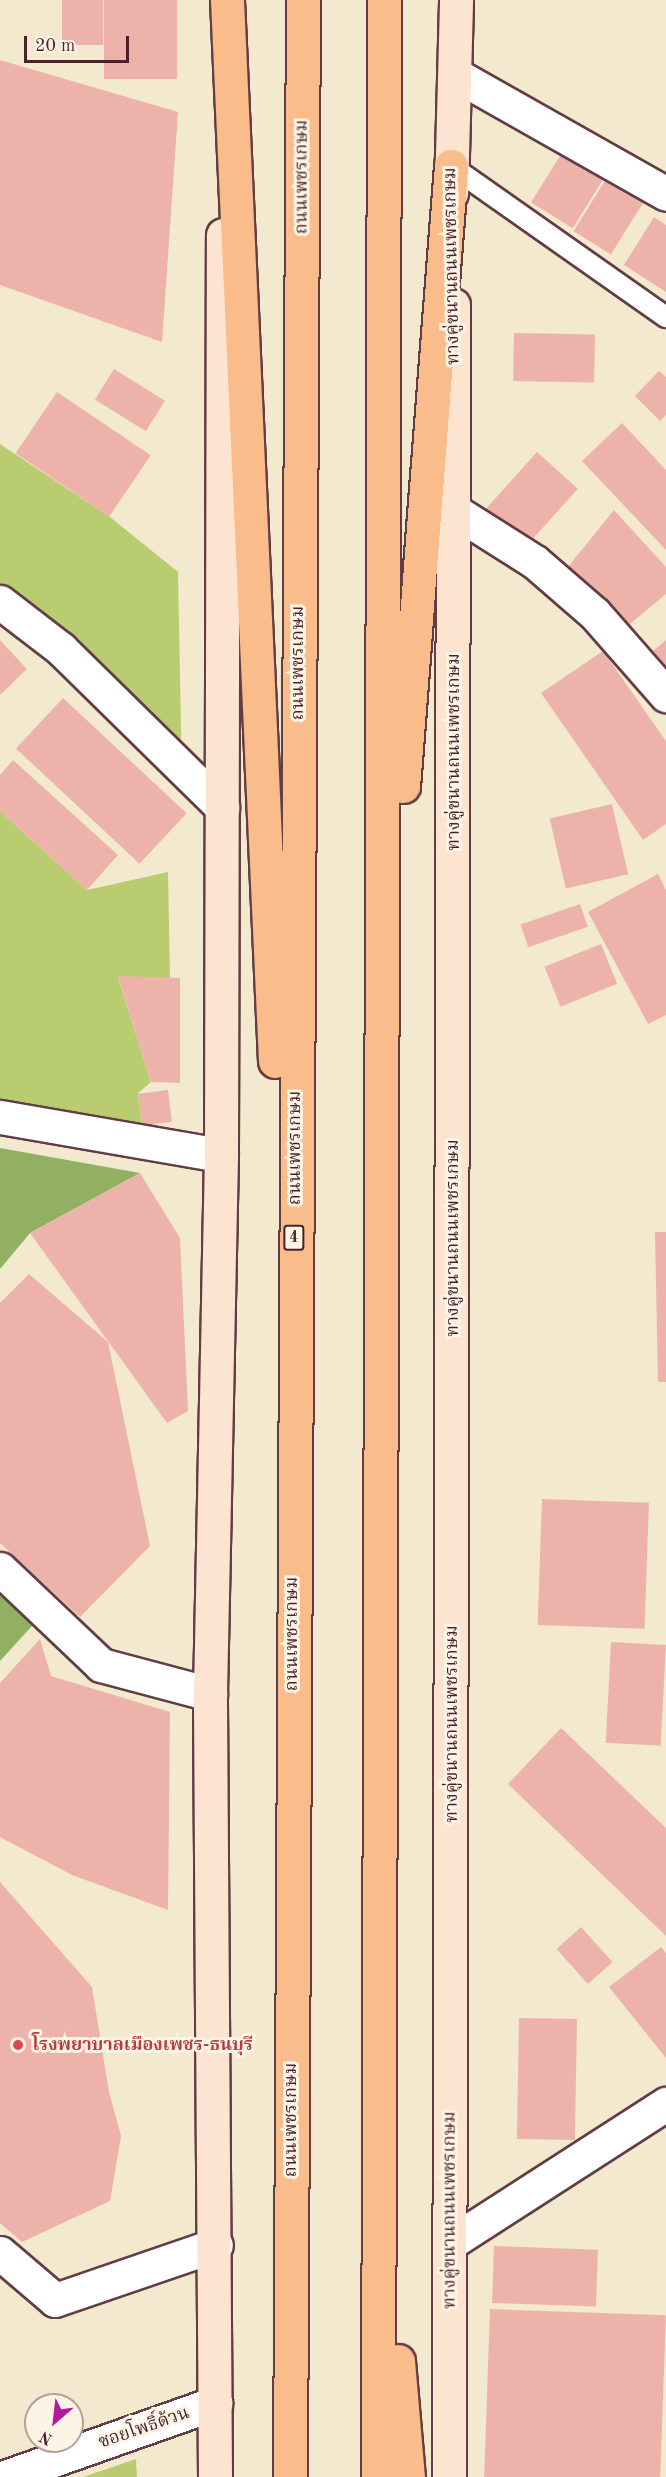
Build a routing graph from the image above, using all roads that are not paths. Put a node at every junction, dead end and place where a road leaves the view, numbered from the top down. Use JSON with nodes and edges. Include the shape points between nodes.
{"nodes":[{"id":1,"x":225,"y":0,"type":"edge"},
{"id":2,"x":303,"y":0,"type":"edge"},
{"id":3,"x":384,"y":0,"type":"edge"},
{"id":4,"x":456,"y":0,"type":"edge"},
{"id":5,"x":456,"y":75,"type":"junction"},
{"id":6,"x":451,"y":165,"type":"junction"},
{"id":7,"x":666,"y":194,"type":"edge"},
{"id":8,"x":666,"y":316,"type":"edge"},
{"id":9,"x":456,"y":512,"type":"junction"},
{"id":10,"x":0,"y":602,"type":"edge"},
{"id":11,"x":666,"y":695,"type":"edge"},
{"id":12,"x":222,"y":807,"type":"junction"},
{"id":13,"x":383,"y":1048,"type":"junction"},
{"id":14,"x":0,"y":1117,"type":"edge"},
{"id":15,"x":221,"y":1155,"type":"junction"},
{"id":16,"x":293,"y":1458,"type":"junction"},
{"id":17,"x":0,"y":1569,"type":"edge"},
{"id":18,"x":210,"y":1694,"type":"junction"},
{"id":19,"x":666,"y":2104,"type":"edge"},
{"id":20,"x":381,"y":2159,"type":"junction"},
{"id":21,"x":450,"y":2243,"type":"junction"},
{"id":22,"x":216,"y":2246,"type":"junction"},
{"id":23,"x":0,"y":2253,"type":"edge"},
{"id":24,"x":290,"y":2374,"type":"junction"},
{"id":25,"x":215,"y":2403,"type":"junction"},
{"id":26,"x":5,"y":2477,"type":"edge"},
{"id":27,"x":215,"y":2477,"type":"edge"},
{"id":28,"x":283,"y":2477,"type":"edge"},
{"id":29,"x":290,"y":2477,"type":"edge"},
{"id":30,"x":378,"y":2477,"type":"edge"},
{"id":31,"x":408,"y":2477,"type":"edge"},
{"id":32,"x":449,"y":2477,"type":"edge"}],
"edges":[{"from":1,"to":12,"type":"main road"},
{"from":1,"to":16,"type":"highway"},
{"from":2,"to":16,"type":"highway","name":"ถนนเพชรเกษม","number":"4"},
{"from":3,"to":13,"type":"highway"},
{"from":4,"to":5,"type":"main road","name":"ทางคู่ขนานถนนเพชรเกษม"},
{"from":5,"to":6,"type":"main road","name":"ทางคู่ขนานถนนเพชรเกษม"},
{"from":5,"to":7,"type":"street"},
{"from":6,"to":8,"type":"lane"},
{"from":6,"to":9,"type":"main road","name":"ทางคู่ขนานถนนเพชรเกษม"},
{"from":6,"to":13,"type":"highway"},
{"from":9,"to":11,"type":"street","via":[[552,577],[595,614]]},
{"from":9,"to":21,"type":"main road","name":"ทางคู่ขนานถนนเพชรเกษม"},
{"from":10,"to":12,"type":"street","via":[[61,649]]},
{"from":12,"to":15,"type":"main road"},
{"from":13,"to":20,"type":"highway"},
{"from":14,"to":15,"type":"street"},
{"from":15,"to":18,"type":"main road"},
{"from":16,"to":24,"type":"highway","name":"ถนนเพชรเกษม","number":"4"},
{"from":17,"to":18,"type":"street","via":[[101,1665]]},
{"from":18,"to":22,"type":"main road"},
{"from":19,"to":21,"type":"street"},
{"from":20,"to":30,"type":"highway"},
{"from":20,"to":31,"type":"highway"},
{"from":21,"to":32,"type":"main road","name":"ทางคู่ขนานถนนเพชรเกษม"},
{"from":22,"to":23,"type":"street","via":[[55,2300]]},
{"from":22,"to":25,"type":"main road"},
{"from":24,"to":28,"type":"highway"},
{"from":24,"to":29,"type":"highway","name":"ถนนเพชรเกษม","number":"4"},
{"from":25,"to":26,"type":"street","name":"ซอยโพธิ์ด้วน"},
{"from":25,"to":27,"type":"main road"}]}
